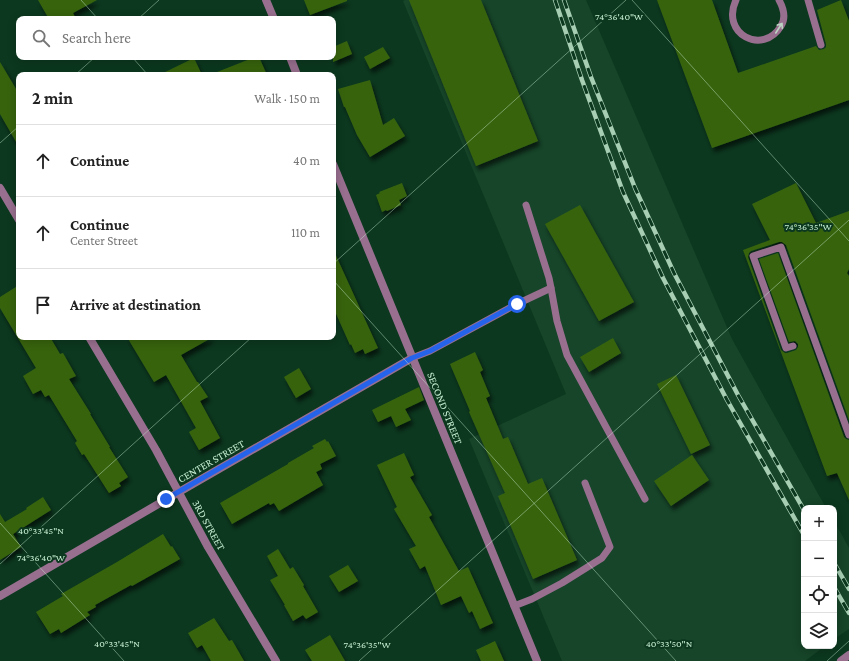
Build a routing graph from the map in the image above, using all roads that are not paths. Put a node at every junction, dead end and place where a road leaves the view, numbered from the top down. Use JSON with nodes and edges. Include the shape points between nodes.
{"nodes":[{"id":1,"x":266,"y":0,"type":"edge"},
{"id":2,"x":736,"y":0,"type":"edge"},
{"id":3,"x":779,"y":0,"type":"edge"},
{"id":4,"x":808,"y":0,"type":"edge"},
{"id":5,"x":273,"y":16,"type":"edge"},
{"id":6,"x":821,"y":45,"type":"dead end"},
{"id":7,"x":291,"y":60,"type":"edge"},
{"id":8,"x":296,"y":72,"type":"edge"},
{"id":9,"x":336,"y":171,"type":"edge"},
{"id":10,"x":0,"y":188,"type":"edge"},
{"id":11,"x":526,"y":205,"type":"dead end"},
{"id":12,"x":16,"y":215,"type":"edge"},
{"id":13,"x":551,"y":288,"type":"junction"},
{"id":14,"x":91,"y":340,"type":"edge"},
{"id":15,"x":793,"y":346,"type":"dead end"},
{"id":16,"x":412,"y":358,"type":"junction"},
{"id":17,"x":849,"y":435,"type":"edge"},
{"id":18,"x":585,"y":483,"type":"dead end"},
{"id":19,"x":178,"y":492,"type":"junction"},
{"id":20,"x":645,"y":499,"type":"dead end"},
{"id":21,"x":0,"y":596,"type":"edge"},
{"id":22,"x":514,"y":606,"type":"junction"},
{"id":23,"x":849,"y":655,"type":"edge"},
{"id":24,"x":276,"y":661,"type":"edge"},
{"id":25,"x":537,"y":661,"type":"edge"},
{"id":26,"x":841,"y":661,"type":"edge"}],
"edges":[{"from":1,"to":5,"type":"street"},
{"from":2,"to":3,"type":"lane","one_way":true,"via":[[732,16],[734,24],[739,32],[754,40],[763,40],[778,32],[784,15]]},
{"from":4,"to":6,"type":"lane"},
{"from":7,"to":8,"type":"street"},
{"from":9,"to":16,"type":"street","name":"SECOND STREET"},
{"from":10,"to":12,"type":"street"},
{"from":11,"to":13,"type":"lane"},
{"from":13,"to":16,"type":"lane"},
{"from":13,"to":20,"type":"lane","via":[[567,355]]},
{"from":14,"to":19,"type":"street","name":"3RD STREET"},
{"from":15,"to":17,"type":"lane","via":[[786,348],[753,256],[781,248]]},
{"from":16,"to":19,"type":"street","name":"CENTER STREET"},
{"from":16,"to":22,"type":"street","name":"SECOND STREET"},
{"from":18,"to":22,"type":"lane","via":[[610,547],[602,558],[532,599]]},
{"from":19,"to":21,"type":"street","name":"CENTER STREET"},
{"from":19,"to":24,"type":"street","name":"3RD STREET"},
{"from":22,"to":25,"type":"street","name":"SECOND STREET"},
{"from":23,"to":26,"type":"street"}]}
